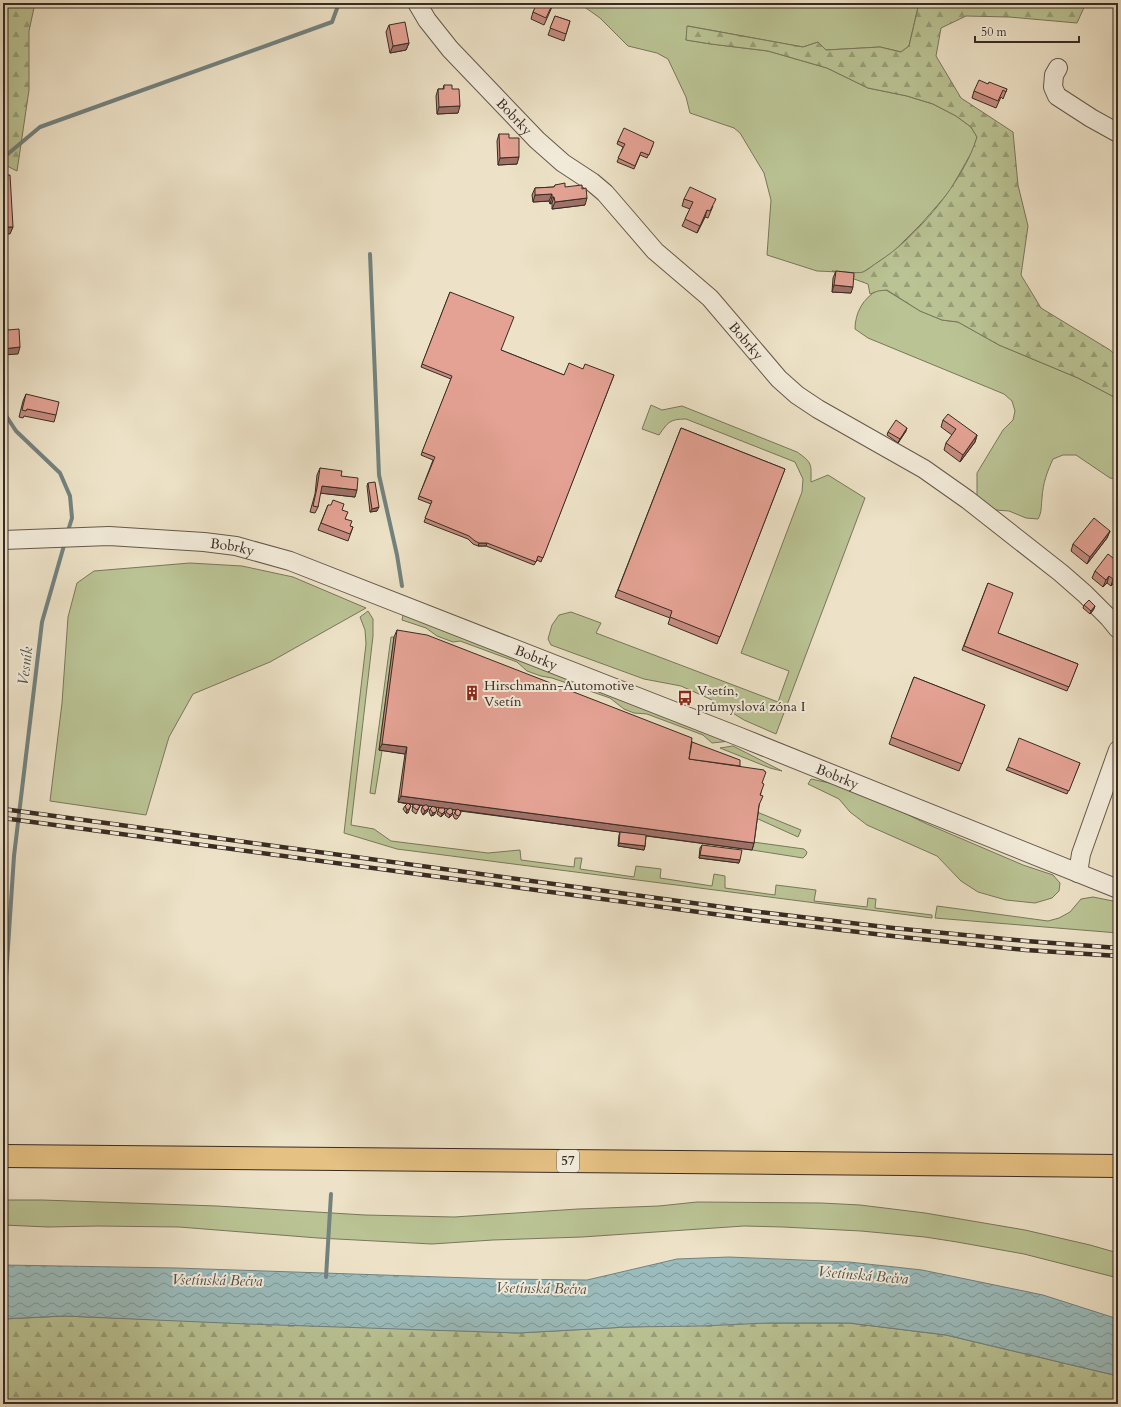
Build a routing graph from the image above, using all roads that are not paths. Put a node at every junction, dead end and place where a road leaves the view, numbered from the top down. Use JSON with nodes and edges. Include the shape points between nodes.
{"nodes":[{"id":1,"x":417,"y":3,"type":"edge"},
{"id":2,"x":1058,"y":68,"type":"dead end"},
{"id":3,"x":1118,"y":133,"type":"edge"},
{"id":4,"x":4,"y":536,"type":"edge"},
{"id":5,"x":1118,"y":629,"type":"edge"},
{"id":6,"x":1118,"y":750,"type":"edge"},
{"id":7,"x":1078,"y":873,"type":"junction"},
{"id":8,"x":1118,"y":889,"type":"edge"},
{"id":9,"x":3,"y":1156,"type":"edge"},
{"id":10,"x":1118,"y":1166,"type":"edge"}],
"edges":[{"from":1,"to":5,"type":"street","name":"Bobrky","via":[[450,49],[537,140],[563,163],[605,193],[655,251],[710,298],[779,379],[818,409],[924,469],[968,500],[1061,573]]},
{"from":2,"to":3,"type":"street","via":[[1054,75],[1053,87],[1057,96]]},
{"from":4,"to":7,"type":"street","name":"Bobrky","via":[[109,536],[236,546],[290,561],[740,736]]},
{"from":6,"to":7,"type":"street","via":[[1082,854]]},
{"from":7,"to":8,"type":"street","name":"Bobrky"},
{"from":9,"to":10,"type":"main road","number":"57"}]}
